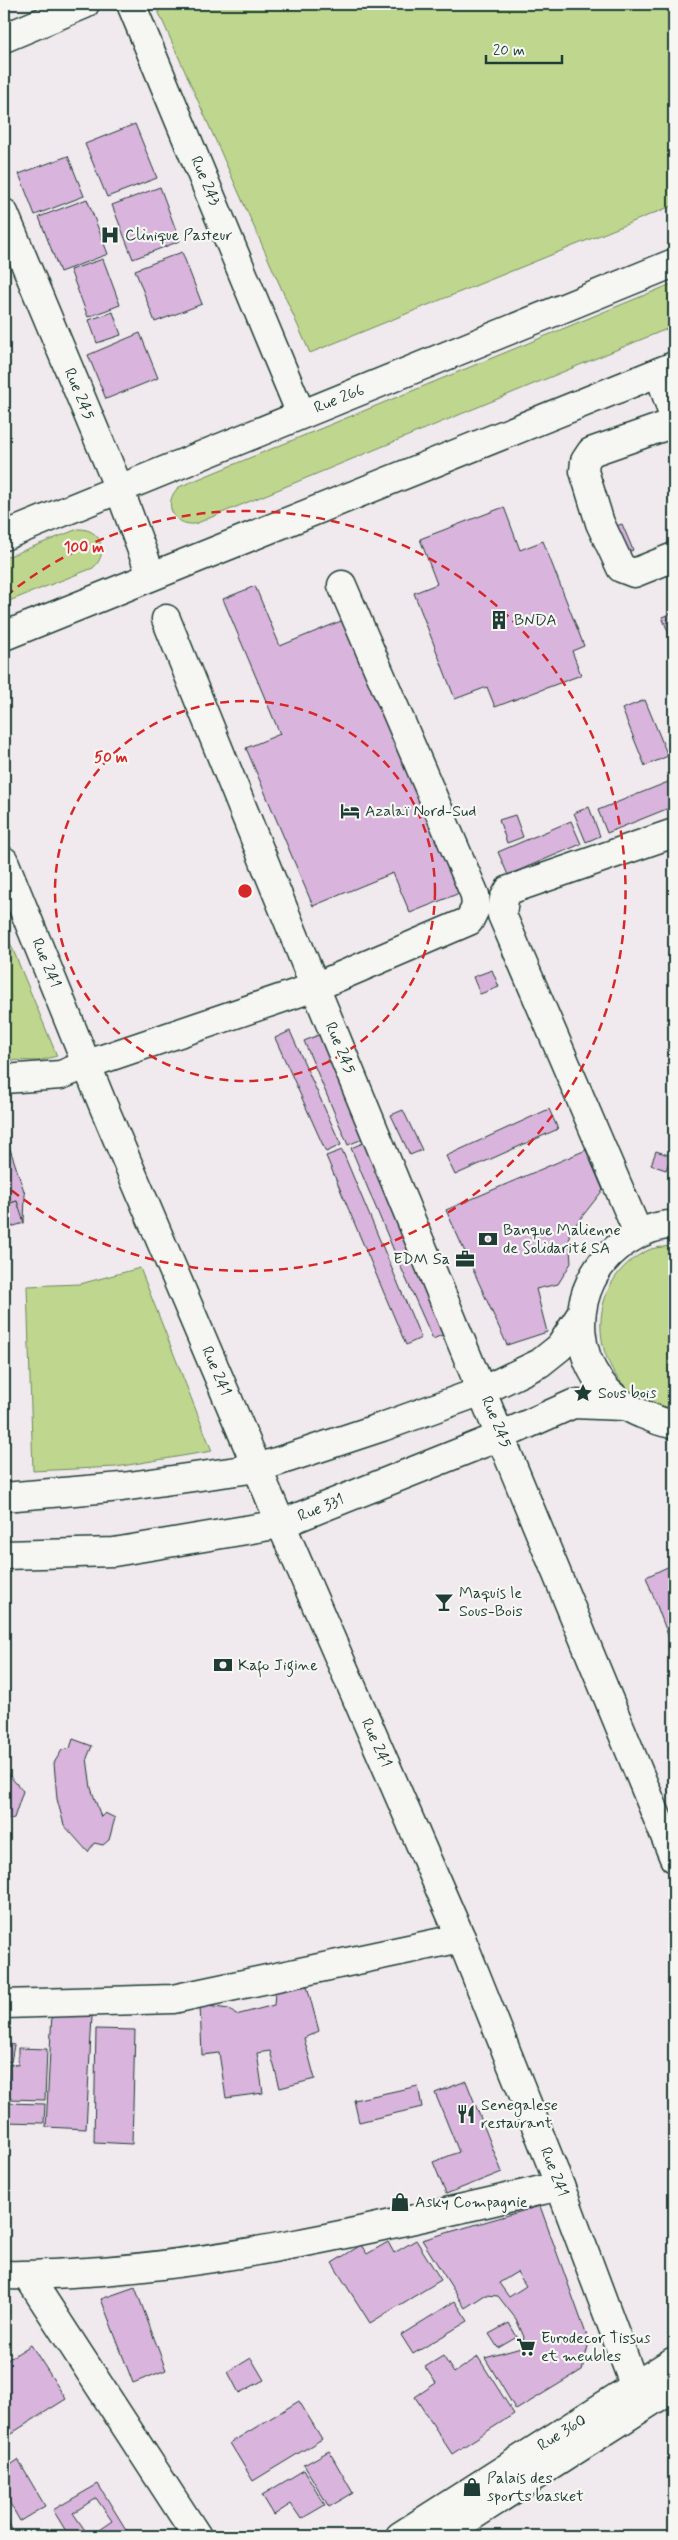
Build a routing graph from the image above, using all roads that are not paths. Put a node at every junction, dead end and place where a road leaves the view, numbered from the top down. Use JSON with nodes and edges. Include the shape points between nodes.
{"nodes":[{"id":1,"x":85,"y":4,"type":"edge"},
{"id":2,"x":131,"y":4,"type":"edge"},
{"id":3,"x":4,"y":38,"type":"edge"},
{"id":4,"x":4,"y":214,"type":"edge"},
{"id":5,"x":674,"y":263,"type":"edge"},
{"id":6,"x":667,"y":369,"type":"edge"},
{"id":7,"x":301,"y":414,"type":"junction"},
{"id":8,"x":674,"y":418,"type":"edge"},
{"id":9,"x":674,"y":423,"type":"edge"},
{"id":10,"x":120,"y":491,"type":"junction"},
{"id":11,"x":4,"y":536,"type":"edge"},
{"id":12,"x":674,"y":557,"type":"edge"},
{"id":13,"x":151,"y":575,"type":"junction"},
{"id":14,"x":342,"y":585,"type":"dead end"},
{"id":15,"x":166,"y":619,"type":"dead end"},
{"id":16,"x":4,"y":636,"type":"edge"},
{"id":17,"x":674,"y":834,"type":"edge"},
{"id":18,"x":4,"y":861,"type":"edge"},
{"id":19,"x":314,"y":987,"type":"junction"},
{"id":20,"x":88,"y":1064,"type":"junction"},
{"id":21,"x":4,"y":1080,"type":"edge"},
{"id":22,"x":674,"y":1225,"type":"edge"},
{"id":23,"x":638,"y":1233,"type":"junction"},
{"id":24,"x":580,"y":1316,"type":"junction"},
{"id":25,"x":482,"y":1391,"type":"junction"},
{"id":26,"x":624,"y":1406,"type":"junction"},
{"id":27,"x":672,"y":1426,"type":"edge"},
{"id":28,"x":501,"y":1436,"type":"junction"},
{"id":29,"x":258,"y":1468,"type":"junction"},
{"id":30,"x":4,"y":1497,"type":"edge"},
{"id":31,"x":281,"y":1524,"type":"junction"},
{"id":32,"x":4,"y":1555,"type":"edge"},
{"id":33,"x":673,"y":1851,"type":"edge"},
{"id":34,"x":461,"y":1938,"type":"junction"},
{"id":35,"x":4,"y":2004,"type":"edge"},
{"id":36,"x":560,"y":2186,"type":"junction"},
{"id":37,"x":16,"y":2275,"type":"edge"},
{"id":38,"x":674,"y":2361,"type":"edge"},
{"id":39,"x":634,"y":2387,"type":"junction"},
{"id":40,"x":674,"y":2387,"type":"edge"},
{"id":41,"x":197,"y":2536,"type":"edge"},
{"id":42,"x":400,"y":2536,"type":"edge"},
{"id":43,"x":441,"y":2536,"type":"edge"}],
"edges":[{"from":1,"to":3,"type":"street"},
{"from":2,"to":7,"type":"street","name":"Rue 243"},
{"from":4,"to":10,"type":"street","name":"Rue 245"},
{"from":5,"to":7,"type":"street","name":"Rue 266"},
{"from":6,"to":8,"type":"street"},
{"from":6,"to":13,"type":"street"},
{"from":7,"to":10,"type":"street","name":"Rue 266"},
{"from":9,"to":12,"type":"street","via":[[591,452],[585,461],[584,471],[600,523],[621,568],[634,573]]},
{"from":10,"to":11,"type":"street","name":"Rue 266"},
{"from":10,"to":13,"type":"street","name":"Rue 245"},
{"from":13,"to":16,"type":"street"},
{"from":14,"to":19,"type":"street","via":[[475,895],[476,907],[469,921]]},
{"from":15,"to":19,"type":"street","name":"Rue 245"},
{"from":17,"to":23,"type":"street","via":[[509,890],[502,915]]},
{"from":18,"to":20,"type":"street","name":"Rue 241"},
{"from":19,"to":20,"type":"street"},
{"from":19,"to":25,"type":"street","name":"Rue 245"},
{"from":20,"to":21,"type":"street","via":[[61,1075]]},
{"from":20,"to":29,"type":"street","name":"Rue 241"},
{"from":22,"to":23,"type":"street"},
{"from":23,"to":24,"type":"street","via":[[616,1247],[598,1267],[586,1290]]},
{"from":24,"to":25,"type":"street","via":[[560,1348],[540,1363]]},
{"from":24,"to":26,"type":"street","via":[[582,1342],[590,1367],[604,1389]]},
{"from":25,"to":28,"type":"street","name":"Rue 245"},
{"from":25,"to":29,"type":"street"},
{"from":26,"to":27,"type":"street"},
{"from":26,"to":28,"type":"street","name":"Rue 331","via":[[573,1404]]},
{"from":28,"to":31,"type":"street","name":"Rue 331"},
{"from":28,"to":33,"type":"street","name":"Rue 245"},
{"from":29,"to":30,"type":"street","via":[[122,1487]]},
{"from":29,"to":31,"type":"street","name":"Rue 241"},
{"from":31,"to":32,"type":"street","name":"Rue 331","via":[[114,1552]]},
{"from":31,"to":34,"type":"street","name":"Rue 241"},
{"from":34,"to":35,"type":"street","via":[[173,1998]]},
{"from":34,"to":36,"type":"street","name":"Rue 241"},
{"from":36,"to":37,"type":"street","via":[[370,2230],[171,2266]]},
{"from":36,"to":39,"type":"street","name":"Rue 241"},
{"from":37,"to":41,"type":"street"},
{"from":38,"to":39,"type":"street","name":"Rue 360"},
{"from":39,"to":42,"type":"street","name":"Rue 360"},
{"from":40,"to":43,"type":"street"}]}
